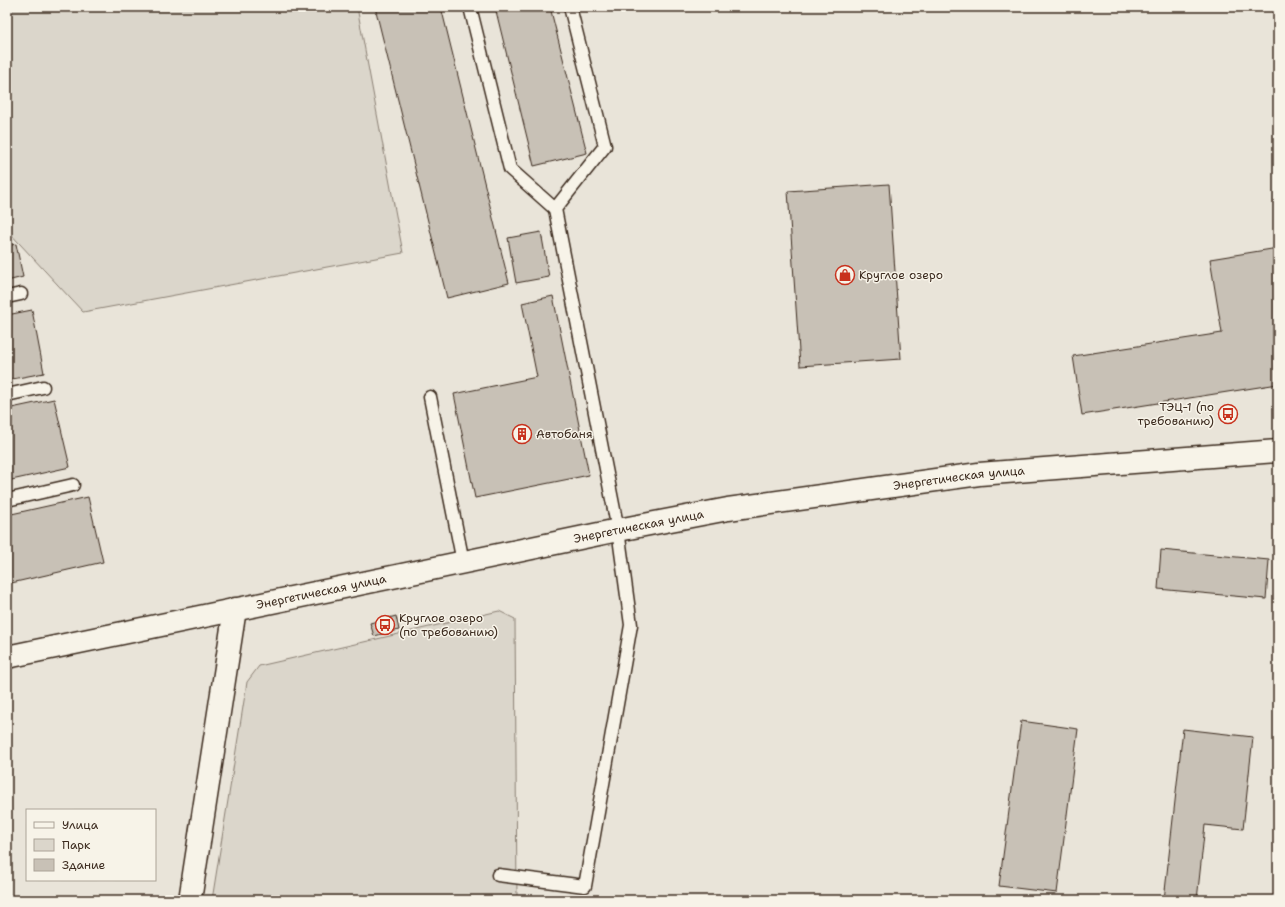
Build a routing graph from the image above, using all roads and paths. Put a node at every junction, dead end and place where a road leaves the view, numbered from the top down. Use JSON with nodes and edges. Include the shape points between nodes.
{"nodes":[{"id":1,"x":470,"y":7,"type":"edge"},
{"id":2,"x":570,"y":7,"type":"edge"},
{"id":3,"x":555,"y":209,"type":"junction"},
{"id":4,"x":21,"y":294,"type":"dead end"},
{"id":5,"x":7,"y":297,"type":"edge"},
{"id":6,"x":43,"y":387,"type":"dead end"},
{"id":7,"x":7,"y":395,"type":"edge"},
{"id":8,"x":430,"y":397,"type":"dead end"},
{"id":9,"x":1278,"y":452,"type":"edge"},
{"id":10,"x":73,"y":485,"type":"dead end"},
{"id":11,"x":7,"y":500,"type":"edge"},
{"id":12,"x":618,"y":530,"type":"junction"},
{"id":13,"x":463,"y":562,"type":"junction"},
{"id":14,"x":235,"y":609,"type":"junction"},
{"id":15,"x":7,"y":657,"type":"edge"},
{"id":16,"x":498,"y":875,"type":"dead end"},
{"id":17,"x":190,"y":900,"type":"edge"}],
"edges":[{"from":1,"to":3,"type":"lane","via":[[510,169]]},
{"from":2,"to":3,"type":"lane","via":[[605,146]]},
{"from":3,"to":12,"type":"lane"},
{"from":4,"to":5,"type":"lane"},
{"from":6,"to":7,"type":"lane"},
{"from":8,"to":13,"type":"lane"},
{"from":9,"to":12,"type":"street","name":"Энергетическая улица","via":[[979,474],[728,509]]},
{"from":10,"to":11,"type":"lane"},
{"from":12,"to":13,"type":"street","name":"Энергетическая улица"},
{"from":12,"to":16,"type":"lane","via":[[631,625],[585,886]]},
{"from":13,"to":14,"type":"street","name":"Энергетическая улица"},
{"from":14,"to":15,"type":"street","name":"Энергетическая улица"},
{"from":14,"to":17,"type":"street"}]}
